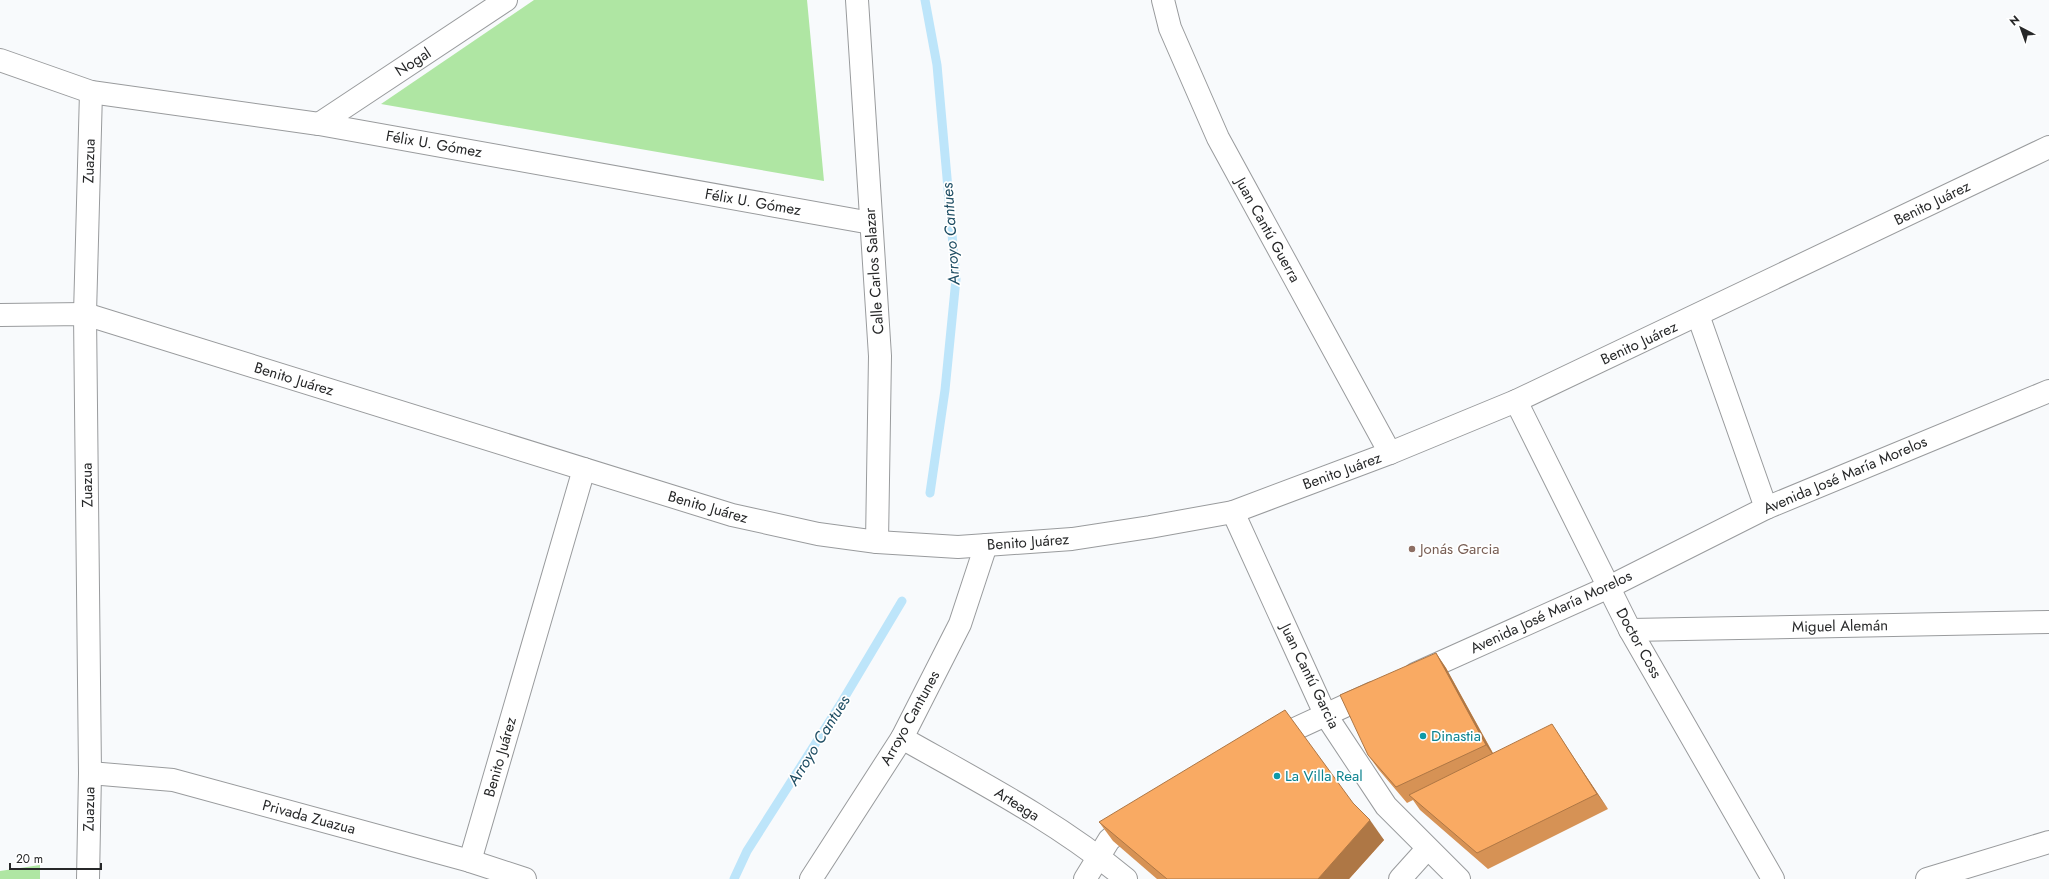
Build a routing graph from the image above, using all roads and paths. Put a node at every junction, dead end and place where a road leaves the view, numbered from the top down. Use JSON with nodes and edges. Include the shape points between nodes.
{"nodes":[{"id":1,"x":506,"y":0,"type":"edge"},
{"id":2,"x":857,"y":0,"type":"edge"},
{"id":3,"x":1163,"y":0,"type":"edge"},
{"id":4,"x":0,"y":60,"type":"edge"},
{"id":5,"x":91,"y":92,"type":"junction"},
{"id":6,"x":319,"y":124,"type":"junction"},
{"id":7,"x":2049,"y":147,"type":"edge"},
{"id":8,"x":871,"y":223,"type":"junction"},
{"id":9,"x":85,"y":314,"type":"junction"},
{"id":10,"x":0,"y":315,"type":"edge"},
{"id":11,"x":1698,"y":315,"type":"junction"},
{"id":12,"x":2049,"y":391,"type":"edge"},
{"id":13,"x":1516,"y":401,"type":"junction"},
{"id":14,"x":1390,"y":453,"type":"junction"},
{"id":15,"x":584,"y":469,"type":"junction"},
{"id":16,"x":1766,"y":508,"type":"junction"},
{"id":17,"x":1233,"y":512,"type":"junction"},
{"id":18,"x":886,"y":542,"type":"junction"},
{"id":19,"x":986,"y":545,"type":"junction"},
{"id":20,"x":1609,"y":587,"type":"junction"},
{"id":21,"x":2049,"y":622,"type":"edge"},
{"id":22,"x":1630,"y":630,"type":"junction"},
{"id":23,"x":1325,"y":714,"type":"junction"},
{"id":24,"x":902,"y":738,"type":"junction"},
{"id":25,"x":1251,"y":750,"type":"edge"},
{"id":26,"x":90,"y":773,"type":"junction"},
{"id":27,"x":1150,"y":809,"type":"edge"},
{"id":28,"x":2049,"y":842,"type":"edge"},
{"id":29,"x":1427,"y":849,"type":"junction"},
{"id":30,"x":1098,"y":856,"type":"junction"},
{"id":31,"x":470,"y":861,"type":"junction"},
{"id":32,"x":88,"y":879,"type":"edge"},
{"id":33,"x":524,"y":879,"type":"edge"},
{"id":34,"x":811,"y":879,"type":"edge"},
{"id":35,"x":1085,"y":879,"type":"edge"},
{"id":36,"x":1126,"y":879,"type":"edge"},
{"id":37,"x":1400,"y":879,"type":"edge"},
{"id":38,"x":1459,"y":879,"type":"edge"},
{"id":39,"x":1773,"y":879,"type":"edge"},
{"id":40,"x":1927,"y":879,"type":"edge"}],
"edges":[{"from":1,"to":6,"type":"street","name":"Nogal"},
{"from":2,"to":8,"type":"street","name":"Calle Carlos Salazar"},
{"from":3,"to":14,"type":"street","name":"Juan Cantú Guerra","via":[[1170,28],[1218,138]]},
{"from":4,"to":5,"type":"street","name":"Félix U. Gómez"},
{"from":5,"to":6,"type":"street","name":"Félix U. Gómez"},
{"from":5,"to":9,"type":"street","name":"Zuazua"},
{"from":6,"to":8,"type":"street","name":"Félix U. Gómez"},
{"from":7,"to":11,"type":"street","name":"Benito Juárez"},
{"from":8,"to":18,"type":"street","name":"Calle Carlos Salazar","via":[[880,356]]},
{"from":9,"to":10,"type":"street","name":"Benito Juárez"},
{"from":9,"to":15,"type":"street","name":"Benito Juárez"},
{"from":9,"to":26,"type":"street","name":"Zuazua"},
{"from":11,"to":13,"type":"street","name":"Benito Juárez"},
{"from":11,"to":16,"type":"street"},
{"from":12,"to":16,"type":"street","name":"Avenida José María Morelos"},
{"from":13,"to":14,"type":"street","name":"Benito Juárez"},
{"from":13,"to":20,"type":"street","name":"Doctor Coss"},
{"from":14,"to":17,"type":"street","name":"Benito Juárez"},
{"from":15,"to":18,"type":"street","name":"Benito Juárez","via":[[732,515],[818,534]]},
{"from":15,"to":31,"type":"street","name":"Benito Juárez"},
{"from":16,"to":20,"type":"street","name":"Avenida José María Morelos"},
{"from":17,"to":19,"type":"street","name":"Benito Juárez","via":[[1150,528],[1072,539]]},
{"from":17,"to":23,"type":"street","name":"Juan Cantú Garcia"},
{"from":18,"to":19,"type":"street","name":"Benito Juárez","via":[[958,547]]},
{"from":19,"to":24,"type":"street","name":"Arroyo Cantunes","via":[[960,624]]},
{"from":20,"to":22,"type":"street","name":"Doctor Coss"},
{"from":20,"to":23,"type":"street","name":"Avenida José María Morelos"},
{"from":21,"to":22,"type":"street","name":"Miguel Alemán"},
{"from":22,"to":39,"type":"street","name":"Doctor Coss"},
{"from":23,"to":25,"type":"street","name":"Avenida José María Morelos"},
{"from":23,"to":29,"type":"street","name":"Juan Cantú Garcia","via":[[1386,806]]},
{"from":24,"to":30,"type":"street","name":"Arteaga","via":[[997,791]]},
{"from":24,"to":34,"type":"street","name":"Arroyo Cantunes"},
{"from":26,"to":31,"type":"street","name":"Privada Zuazua","via":[[173,780]]},
{"from":26,"to":32,"type":"street","name":"Zuazua"},
{"from":27,"to":30,"type":"street","via":[[1130,821],[1109,840]]},
{"from":28,"to":40,"type":"street"},
{"from":29,"to":37,"type":"street"},
{"from":29,"to":38,"type":"street","name":"Juan Cantú Garcia"},
{"from":30,"to":35,"type":"street"},
{"from":30,"to":36,"type":"street","name":"Arteaga"},
{"from":31,"to":33,"type":"street","name":"Privada Zuazua"}]}
